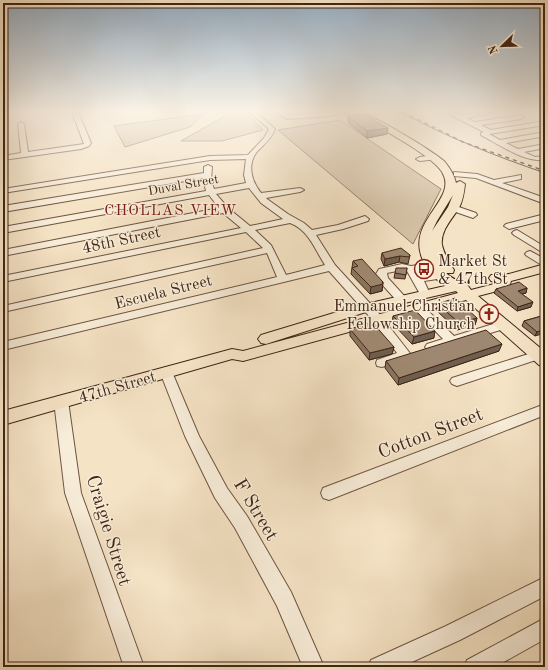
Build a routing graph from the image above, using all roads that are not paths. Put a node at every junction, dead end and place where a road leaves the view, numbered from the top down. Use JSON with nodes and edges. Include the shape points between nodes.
{"nodes":[{"id":1,"x":23,"y":143,"type":"edge"},
{"id":2,"x":88,"y":143,"type":"edge"},
{"id":3,"x":262,"y":143,"type":"edge"},
{"id":4,"x":411,"y":143,"type":"edge"},
{"id":5,"x":419,"y":143,"type":"edge"},
{"id":6,"x":502,"y":143,"type":"edge"},
{"id":7,"x":545,"y":146,"type":"edge"},
{"id":8,"x":517,"y":151,"type":"junction"},
{"id":9,"x":25,"y":155,"type":"junction"},
{"id":10,"x":434,"y":157,"type":"junction"},
{"id":11,"x":3,"y":158,"type":"edge"},
{"id":12,"x":210,"y":158,"type":"junction"},
{"id":13,"x":250,"y":158,"type":"junction"},
{"id":14,"x":545,"y":158,"type":"edge"},
{"id":15,"x":420,"y":159,"type":"dead end"},
{"id":16,"x":457,"y":174,"type":"junction"},
{"id":17,"x":207,"y":175,"type":"junction"},
{"id":18,"x":518,"y":177,"type":"dead end"},
{"id":19,"x":493,"y":182,"type":"junction"},
{"id":20,"x":250,"y":185,"type":"junction"},
{"id":21,"x":300,"y":190,"type":"dead end"},
{"id":22,"x":3,"y":192,"type":"edge"},
{"id":23,"x":210,"y":192,"type":"junction"},
{"id":24,"x":261,"y":196,"type":"junction"},
{"id":25,"x":545,"y":201,"type":"edge"},
{"id":26,"x":453,"y":208,"type":"junction"},
{"id":27,"x":3,"y":209,"type":"edge"},
{"id":28,"x":224,"y":210,"type":"junction"},
{"id":29,"x":473,"y":215,"type":"dead end"},
{"id":30,"x":545,"y":217,"type":"edge"},
{"id":31,"x":365,"y":219,"type":"dead end"},
{"id":32,"x":291,"y":220,"type":"junction"},
{"id":33,"x":509,"y":226,"type":"dead end"},
{"id":34,"x":249,"y":228,"type":"junction"},
{"id":35,"x":3,"y":230,"type":"edge"},
{"id":36,"x":310,"y":233,"type":"junction"},
{"id":37,"x":517,"y":233,"type":"dead end"},
{"id":38,"x":269,"y":250,"type":"junction"},
{"id":39,"x":545,"y":251,"type":"edge"},
{"id":40,"x":3,"y":253,"type":"edge"},
{"id":41,"x":530,"y":254,"type":"dead end"},
{"id":42,"x":545,"y":264,"type":"edge"},
{"id":43,"x":432,"y":266,"type":"junction"},
{"id":44,"x":331,"y":267,"type":"junction"},
{"id":45,"x":545,"y":268,"type":"edge"},
{"id":46,"x":411,"y":269,"type":"junction"},
{"id":47,"x":440,"y":276,"type":"junction"},
{"id":48,"x":283,"y":278,"type":"junction"},
{"id":49,"x":3,"y":279,"type":"edge"},
{"id":50,"x":418,"y":279,"type":"junction"},
{"id":51,"x":463,"y":291,"type":"junction"},
{"id":52,"x":425,"y":294,"type":"junction"},
{"id":53,"x":401,"y":299,"type":"junction"},
{"id":54,"x":419,"y":308,"type":"junction"},
{"id":55,"x":3,"y":309,"type":"edge"},
{"id":56,"x":372,"y":313,"type":"junction"},
{"id":57,"x":503,"y":325,"type":"junction"},
{"id":58,"x":452,"y":340,"type":"junction"},
{"id":59,"x":3,"y":346,"type":"edge"},
{"id":60,"x":405,"y":355,"type":"junction"},
{"id":61,"x":542,"y":358,"type":"edge"},
{"id":62,"x":382,"y":363,"type":"dead end"},
{"id":63,"x":166,"y":372,"type":"junction"},
{"id":64,"x":457,"y":381,"type":"dead end"},
{"id":65,"x":61,"y":401,"type":"junction"},
{"id":66,"x":545,"y":410,"type":"edge"},
{"id":67,"x":3,"y":418,"type":"edge"},
{"id":68,"x":329,"y":492,"type":"dead end"},
{"id":69,"x":545,"y":586,"type":"edge"},
{"id":70,"x":545,"y":628,"type":"edge"},
{"id":71,"x":134,"y":667,"type":"edge"},
{"id":72,"x":314,"y":667,"type":"edge"},
{"id":73,"x":378,"y":667,"type":"edge"},
{"id":74,"x":474,"y":667,"type":"edge"}],
"edges":[{"from":1,"to":9,"type":"street"},
{"from":2,"to":9,"type":"street","via":[[81,147]]},
{"from":3,"to":13,"type":"street"},
{"from":4,"to":10,"type":"main road"},
{"from":5,"to":16,"type":"main road","via":[[446,161]]},
{"from":6,"to":8,"type":"street"},
{"from":7,"to":8,"type":"street"},
{"from":8,"to":14,"type":"street","via":[[535,159]]},
{"from":9,"to":11,"type":"street"},
{"from":10,"to":15,"type":"street"},
{"from":10,"to":16,"type":"main road"},
{"from":10,"to":43,"type":"main road","via":[[452,183],[450,192],[426,232],[424,245]]},
{"from":12,"to":13,"type":"street"},
{"from":12,"to":17,"type":"street"},
{"from":12,"to":22,"type":"street"},
{"from":13,"to":20,"type":"street","via":[[247,166]]},
{"from":16,"to":19,"type":"street","via":[[469,174]]},
{"from":16,"to":26,"type":"main road","via":[[460,193]]},
{"from":17,"to":23,"type":"street"},
{"from":17,"to":27,"type":"street"},
{"from":18,"to":19,"type":"street"},
{"from":19,"to":25,"type":"street"},
{"from":20,"to":23,"type":"street","name":"Duval Street"},
{"from":20,"to":24,"type":"street"},
{"from":21,"to":24,"type":"street"},
{"from":23,"to":28,"type":"street"},
{"from":23,"to":35,"type":"street","name":"Duval Street"},
{"from":24,"to":32,"type":"street"},
{"from":26,"to":29,"type":"street"},
{"from":26,"to":51,"type":"main road","via":[[436,235],[434,244],[439,258]]},
{"from":28,"to":34,"type":"street"},
{"from":28,"to":40,"type":"street"},
{"from":30,"to":33,"type":"street"},
{"from":31,"to":36,"type":"street"},
{"from":32,"to":34,"type":"street","name":"48th Street"},
{"from":32,"to":36,"type":"street"},
{"from":34,"to":38,"type":"street"},
{"from":34,"to":49,"type":"street","name":"48th Street"},
{"from":36,"to":44,"type":"street"},
{"from":37,"to":39,"type":"street"},
{"from":38,"to":48,"type":"street"},
{"from":38,"to":55,"type":"street"},
{"from":41,"to":42,"type":"street"},
{"from":43,"to":46,"type":"street"},
{"from":43,"to":47,"type":"main road"},
{"from":44,"to":48,"type":"street","name":"Escuela Street"},
{"from":44,"to":56,"type":"street"},
{"from":45,"to":51,"type":"main road","name":"47th Street","via":[[506,279],[504,285]]},
{"from":46,"to":50,"type":"street"},
{"from":46,"to":53,"type":"street","via":[[402,267],[381,274]]},
{"from":47,"to":50,"type":"street"},
{"from":47,"to":51,"type":"main road"},
{"from":48,"to":59,"type":"street","name":"Escuela Street"},
{"from":50,"to":52,"type":"street"},
{"from":51,"to":52,"type":"main road","name":"47th Street"},
{"from":51,"to":54,"type":"main road","name":"47th Street"},
{"from":51,"to":57,"type":"main road"},
{"from":52,"to":53,"type":"main road","name":"47th Street"},
{"from":53,"to":56,"type":"main road","name":"47th Street"},
{"from":54,"to":56,"type":"main road","name":"47th Street"},
{"from":54,"to":58,"type":"street"},
{"from":56,"to":60,"type":"street"},
{"from":56,"to":63,"type":"main road","name":"47th Street","via":[[242,356],[232,354]]},
{"from":57,"to":58,"type":"street"},
{"from":57,"to":61,"type":"main road"},
{"from":58,"to":60,"type":"street"},
{"from":60,"to":62,"type":"street"},
{"from":61,"to":64,"type":"street"},
{"from":63,"to":65,"type":"main road","name":"47th Street"},
{"from":63,"to":72,"type":"street","name":"F Street","via":[[192,436],[221,493],[241,522],[284,599]]},
{"from":65,"to":67,"type":"main road","name":"47th Street"},
{"from":65,"to":71,"type":"street","name":"Craigie Street","via":[[73,493]]},
{"from":66,"to":68,"type":"street","name":"Cotton Street"},
{"from":69,"to":73,"type":"street","via":[[453,633]]},
{"from":70,"to":74,"type":"street"}]}
